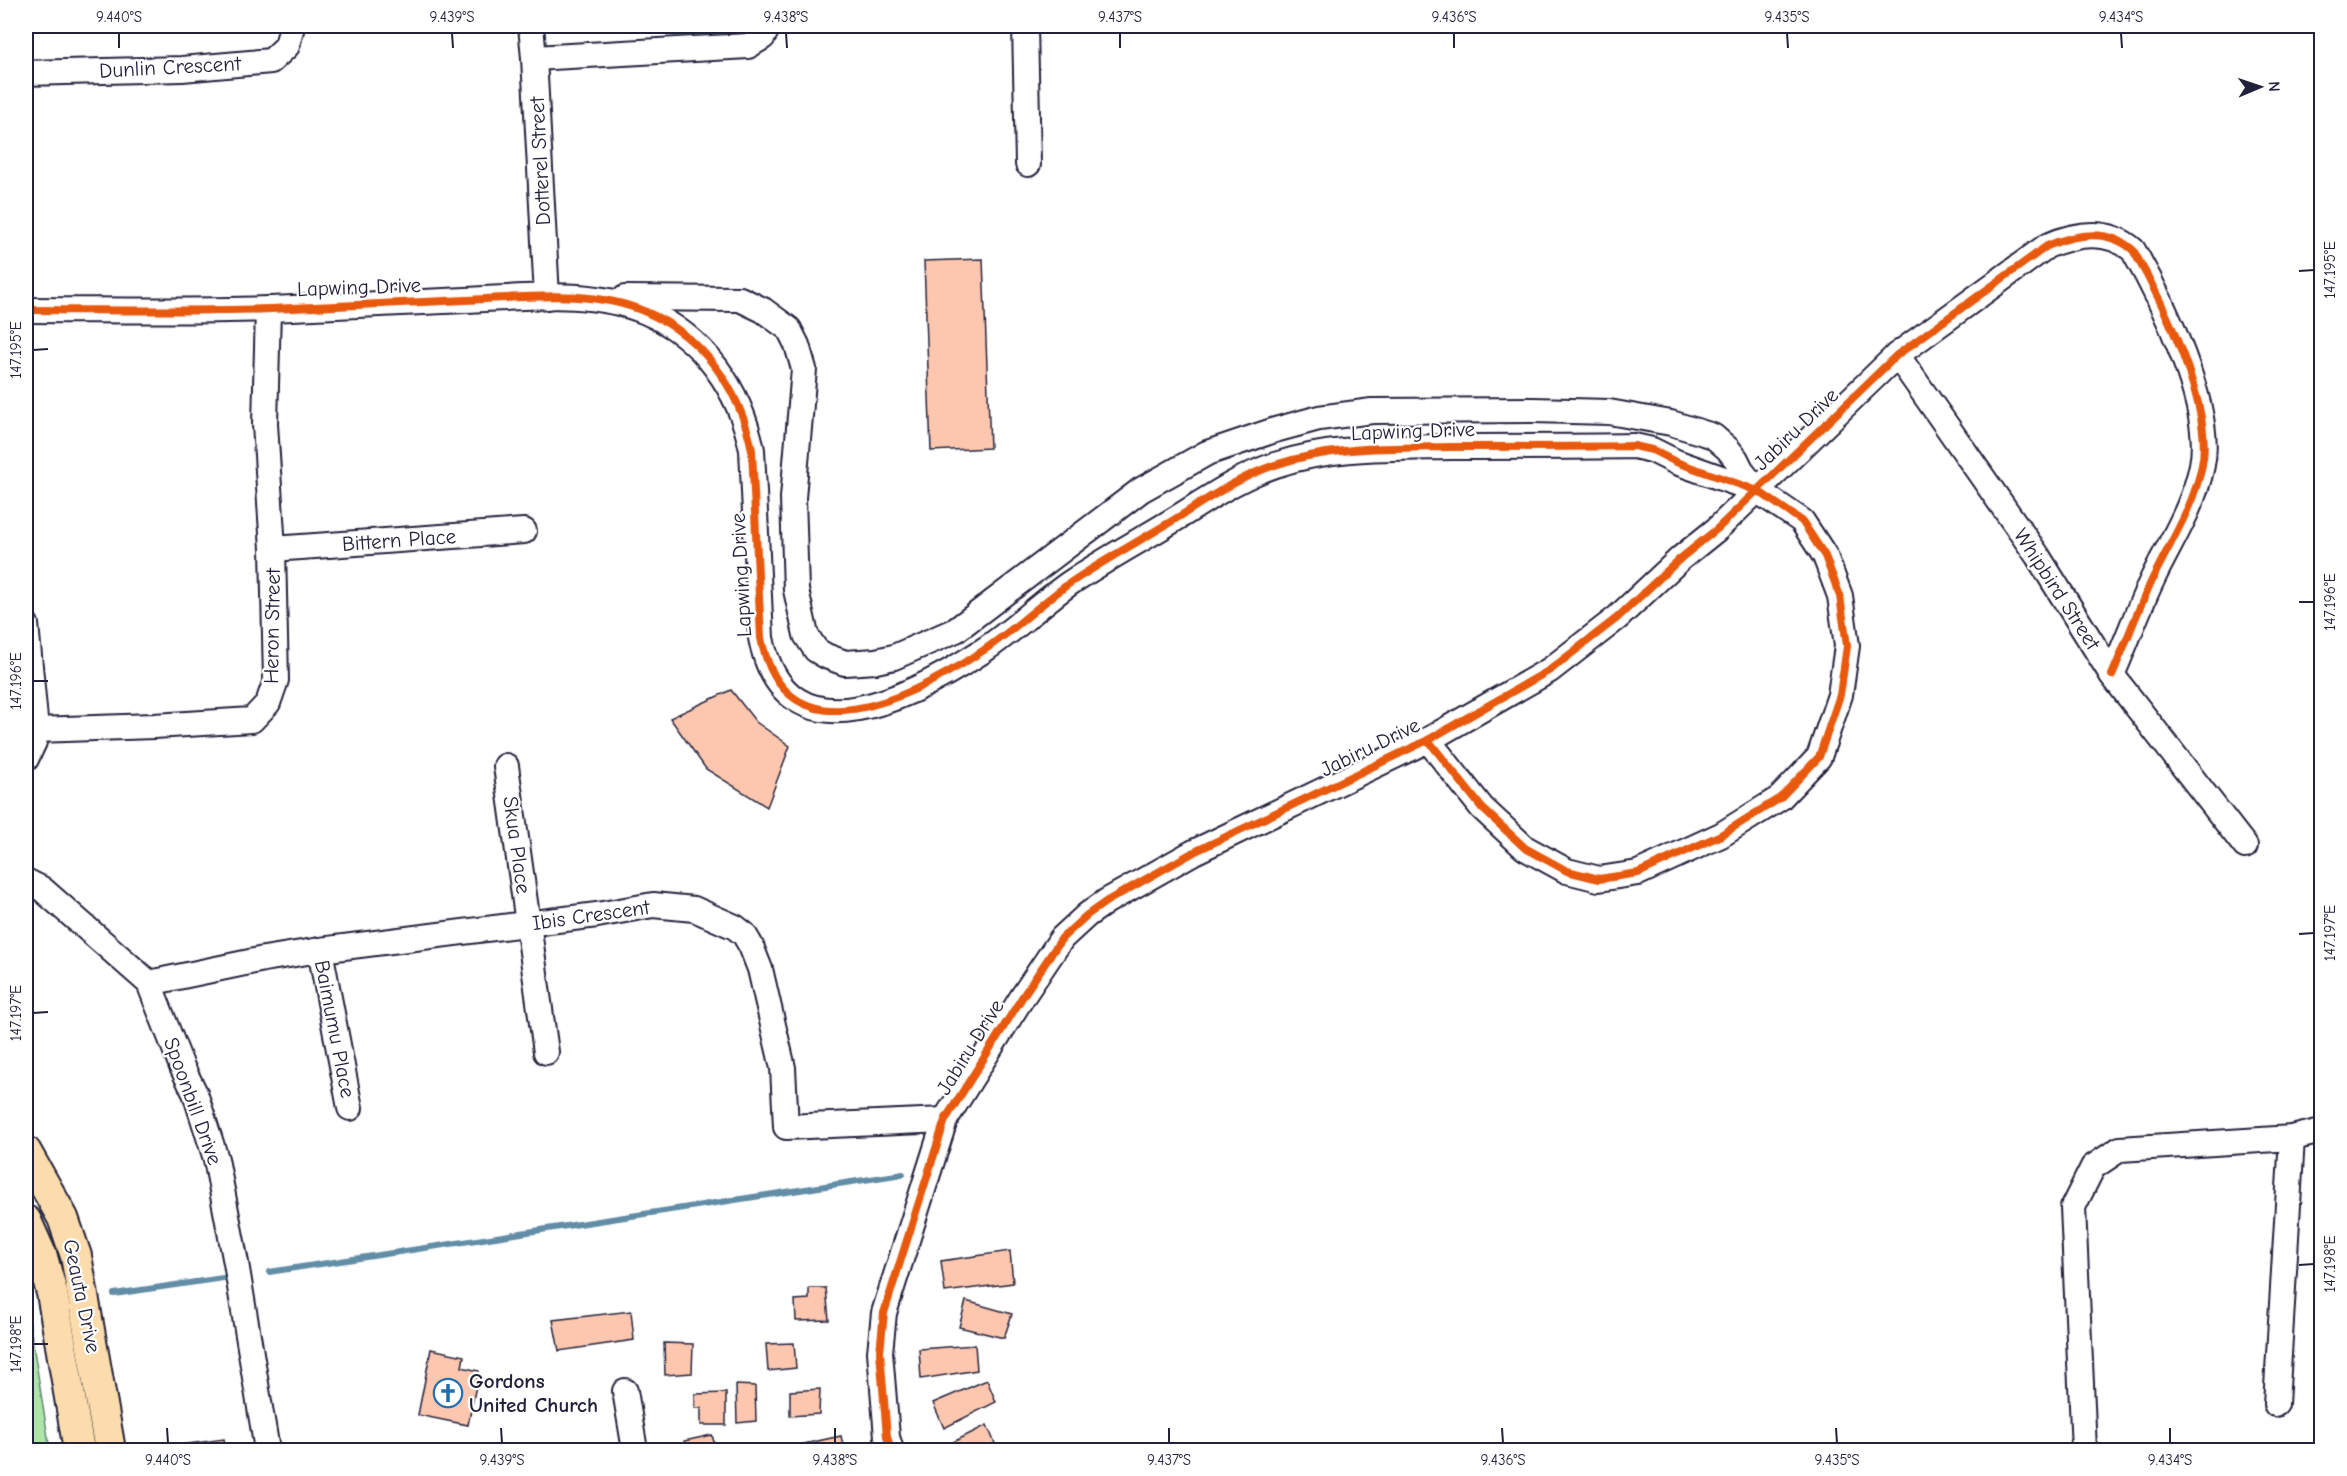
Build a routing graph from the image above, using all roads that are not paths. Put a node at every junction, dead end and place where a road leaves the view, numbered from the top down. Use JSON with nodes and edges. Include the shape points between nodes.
{"nodes":[{"id":1,"x":292,"y":26,"type":"edge"},
{"id":2,"x":531,"y":26,"type":"edge"},
{"id":3,"x":768,"y":26,"type":"edge"},
{"id":4,"x":1025,"y":26,"type":"edge"},
{"id":5,"x":534,"y":58,"type":"junction"},
{"id":6,"x":26,"y":73,"type":"edge"},
{"id":7,"x":1028,"y":164,"type":"dead end"},
{"id":8,"x":547,"y":297,"type":"junction"},
{"id":9,"x":600,"y":298,"type":"junction"},
{"id":10,"x":268,"y":309,"type":"junction"},
{"id":11,"x":26,"y":310,"type":"edge"},
{"id":12,"x":1897,"y":355,"type":"junction"},
{"id":13,"x":1758,"y":491,"type":"junction"},
{"id":14,"x":524,"y":531,"type":"dead end"},
{"id":15,"x":273,"y":549,"type":"junction"},
{"id":16,"x":26,"y":624,"type":"edge"},
{"id":17,"x":2112,"y":675,"type":"junction"},
{"id":18,"x":36,"y":730,"type":"junction"},
{"id":19,"x":1428,"y":740,"type":"junction"},
{"id":20,"x":26,"y":759,"type":"edge"},
{"id":21,"x":506,"y":766,"type":"dead end"},
{"id":22,"x":2245,"y":846,"type":"dead end"},
{"id":23,"x":26,"y":881,"type":"edge"},
{"id":24,"x":527,"y":924,"type":"junction"},
{"id":25,"x":320,"y":950,"type":"junction"},
{"id":26,"x":149,"y":983,"type":"junction"},
{"id":27,"x":546,"y":1052,"type":"dead end"},
{"id":28,"x":350,"y":1108,"type":"dead end"},
{"id":29,"x":945,"y":1120,"type":"junction"},
{"id":30,"x":2322,"y":1131,"type":"edge"},
{"id":31,"x":2292,"y":1138,"type":"junction"},
{"id":32,"x":26,"y":1152,"type":"edge"},
{"id":33,"x":26,"y":1221,"type":"edge"},
{"id":34,"x":625,"y":1391,"type":"dead end"},
{"id":35,"x":2276,"y":1404,"type":"dead end"},
{"id":36,"x":79,"y":1450,"type":"edge"},
{"id":37,"x":110,"y":1450,"type":"edge"},
{"id":38,"x":267,"y":1450,"type":"edge"},
{"id":39,"x":634,"y":1450,"type":"edge"},
{"id":40,"x":891,"y":1450,"type":"edge"},
{"id":41,"x":2084,"y":1450,"type":"edge"}],
"edges":[{"from":1,"to":6,"type":"street","name":"Dunlin Crescent","via":[[287,46],[271,61],[192,68]]},
{"from":2,"to":5,"type":"street","name":"Dotterel Street"},
{"from":3,"to":5,"type":"street","via":[[763,37],[748,46]]},
{"from":4,"to":7,"type":"street"},
{"from":5,"to":8,"type":"street","name":"Dotterel Street"},
{"from":8,"to":9,"type":"street","name":"Lapwing Drive"},
{"from":8,"to":10,"type":"street","name":"Lapwing Drive"},
{"from":9,"to":13,"type":"street","name":"Lapwing Drive","via":[[644,311],[684,334],[716,367],[734,393],[752,450],[765,657],[792,697],[817,708],[840,711],[870,706],[940,678],[986,649],[1069,584],[1243,477],[1277,464],[1361,448],[1634,446]]},
{"from":9,"to":13,"type":"street","via":[[740,299],[789,328],[804,369],[793,498],[796,590],[806,635],[816,650],[845,663],[894,657],[956,630],[1140,490],[1207,453],[1319,418],[1372,411],[1609,412],[1671,423],[1713,436],[1736,459]]},
{"from":10,"to":11,"type":"street","name":"Lapwing Drive"},
{"from":10,"to":15,"type":"street","name":"Heron Street","via":[[265,424]]},
{"from":12,"to":13,"type":"street","name":"Jabiru Drive"},
{"from":12,"to":17,"type":"street","name":"Whipbird Street","via":[[2037,555]]},
{"from":12,"to":17,"type":"street","name":"Jabiru Drive","via":[[2047,246],[2067,237],[2115,238],[2138,258],[2186,361],[2197,396],[2203,463],[2180,528],[2152,579]]},
{"from":13,"to":19,"type":"street","name":"Jabiru Drive","via":[[1617,618],[1550,670]]},
{"from":13,"to":19,"type":"street","via":[[1802,521],[1825,556],[1840,596],[1847,646],[1840,695],[1819,757],[1780,798],[1721,835],[1638,873],[1599,879],[1567,871],[1525,848],[1482,808]]},
{"from":14,"to":15,"type":"street","name":"Bittern Place"},
{"from":15,"to":18,"type":"street","name":"Heron Street","via":[[276,681],[268,703],[252,720]]},
{"from":16,"to":18,"type":"street"},
{"from":17,"to":22,"type":"street","name":"Whipbird Street"},
{"from":18,"to":20,"type":"street"},
{"from":19,"to":29,"type":"street","name":"Jabiru Drive","via":[[1194,852],[1087,915],[1062,938]]},
{"from":21,"to":24,"type":"street","name":"Skua Place"},
{"from":23,"to":26,"type":"street","name":"Spoonbill Drive","via":[[42,889]]},
{"from":24,"to":25,"type":"street","name":"Ibis Crescent"},
{"from":24,"to":27,"type":"street","name":"Skua Place"},
{"from":24,"to":29,"type":"street","name":"Ibis Crescent","via":[[653,904],[694,909],[719,919],[744,934],[760,969],[783,1068],[786,1127]]},
{"from":25,"to":26,"type":"street","name":"Ibis Crescent"},
{"from":25,"to":28,"type":"street","name":"Baimumu Place"},
{"from":26,"to":38,"type":"street","name":"Spoonbill Drive","via":[[195,1093],[216,1159]]},
{"from":29,"to":40,"type":"street","name":"Jabiru Drive","via":[[884,1313],[880,1352]]},
{"from":30,"to":31,"type":"street"},
{"from":31,"to":35,"type":"street"},
{"from":31,"to":41,"type":"street","via":[[2120,1149],[2093,1167],[2073,1207]]},
{"from":32,"to":37,"type":"main road","name":"Geauta Drive","via":[[63,1218],[76,1256]]},
{"from":33,"to":36,"type":"main road","name":"Geauta Drive","via":[[52,1293]]},
{"from":34,"to":39,"type":"street"}]}
